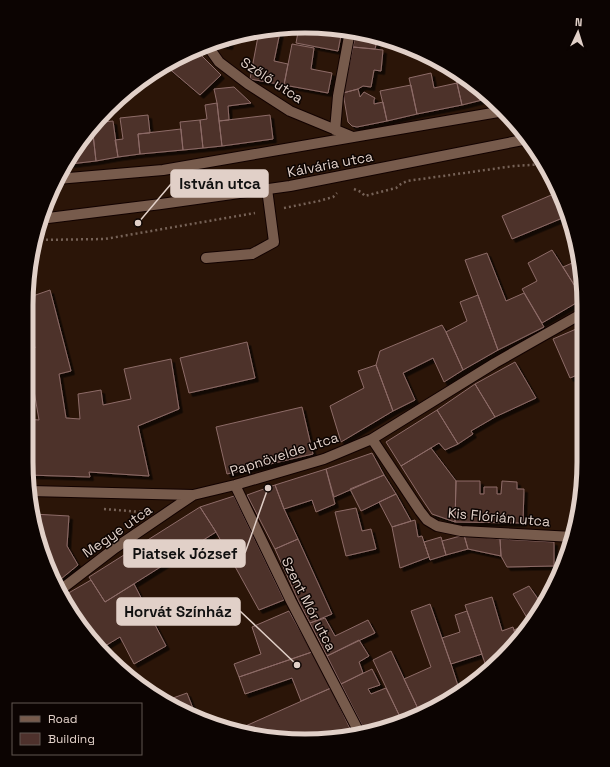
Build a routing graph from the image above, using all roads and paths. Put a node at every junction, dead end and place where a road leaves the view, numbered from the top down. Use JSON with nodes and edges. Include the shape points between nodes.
{"nodes":[{"id":1,"x":349,"y":36,"type":"edge"},
{"id":2,"x":211,"y":50,"type":"edge"},
{"id":3,"x":496,"y":112,"type":"edge"},
{"id":4,"x":336,"y":130,"type":"junction"},
{"id":5,"x":353,"y":137,"type":"junction"},
{"id":6,"x":522,"y":140,"type":"edge"},
{"id":7,"x":538,"y":164,"type":"edge"},
{"id":8,"x":64,"y":178,"type":"edge"},
{"id":9,"x":267,"y":189,"type":"junction"},
{"id":10,"x":351,"y":189,"type":"dead end"},
{"id":11,"x":338,"y":192,"type":"dead end"},
{"id":12,"x":270,"y":211,"type":"junction"},
{"id":13,"x":47,"y":218,"type":"edge"},
{"id":14,"x":41,"y":240,"type":"edge"},
{"id":15,"x":206,"y":258,"type":"dead end"},
{"id":16,"x":577,"y":316,"type":"edge"},
{"id":17,"x":372,"y":438,"type":"junction"},
{"id":18,"x":235,"y":485,"type":"junction"},
{"id":19,"x":35,"y":491,"type":"edge"},
{"id":20,"x":192,"y":495,"type":"junction"},
{"id":21,"x":101,"y":509,"type":"dead end"},
{"id":22,"x":147,"y":512,"type":"dead end"},
{"id":23,"x":567,"y":536,"type":"edge"},
{"id":24,"x":64,"y":587,"type":"edge"},
{"id":25,"x":357,"y":729,"type":"edge"}],
"edges":[{"from":1,"to":4,"type":"street","via":[[338,96]]},
{"from":2,"to":4,"type":"street","name":"Szőlő utca","via":[[219,62],[290,111]]},
{"from":3,"to":5,"type":"street","name":"Kálvária utca"},
{"from":4,"to":5,"type":"street","name":"Szőlő utca"},
{"from":5,"to":8,"type":"street","name":"Kálvária utca","via":[[163,170]]},
{"from":6,"to":9,"type":"street","name":"Kálvária utca"},
{"from":7,"to":10,"type":"path","via":[[407,181],[396,188],[365,196]]},
{"from":9,"to":12,"type":"street"},
{"from":9,"to":13,"type":"street","name":"Kálvária utca"},
{"from":11,"to":12,"type":"path","via":[[319,201]]},
{"from":12,"to":14,"type":"path","via":[[105,239]]},
{"from":12,"to":15,"type":"street","via":[[274,242],[252,254]]},
{"from":16,"to":17,"type":"street","name":"Papnövelde utca"},
{"from":17,"to":18,"type":"street","name":"Papnövelde utca","via":[[324,459]]},
{"from":17,"to":23,"type":"street","name":"Kis Flórián utca","via":[[420,511],[427,520],[437,526],[461,531]]},
{"from":18,"to":20,"type":"street","name":"Papnövelde utca"},
{"from":18,"to":25,"type":"street","name":"Szent Mór utca"},
{"from":19,"to":20,"type":"street","name":"Papnövelde utca"},
{"from":20,"to":24,"type":"street","name":"Megye utca"},
{"from":21,"to":22,"type":"path"}]}
